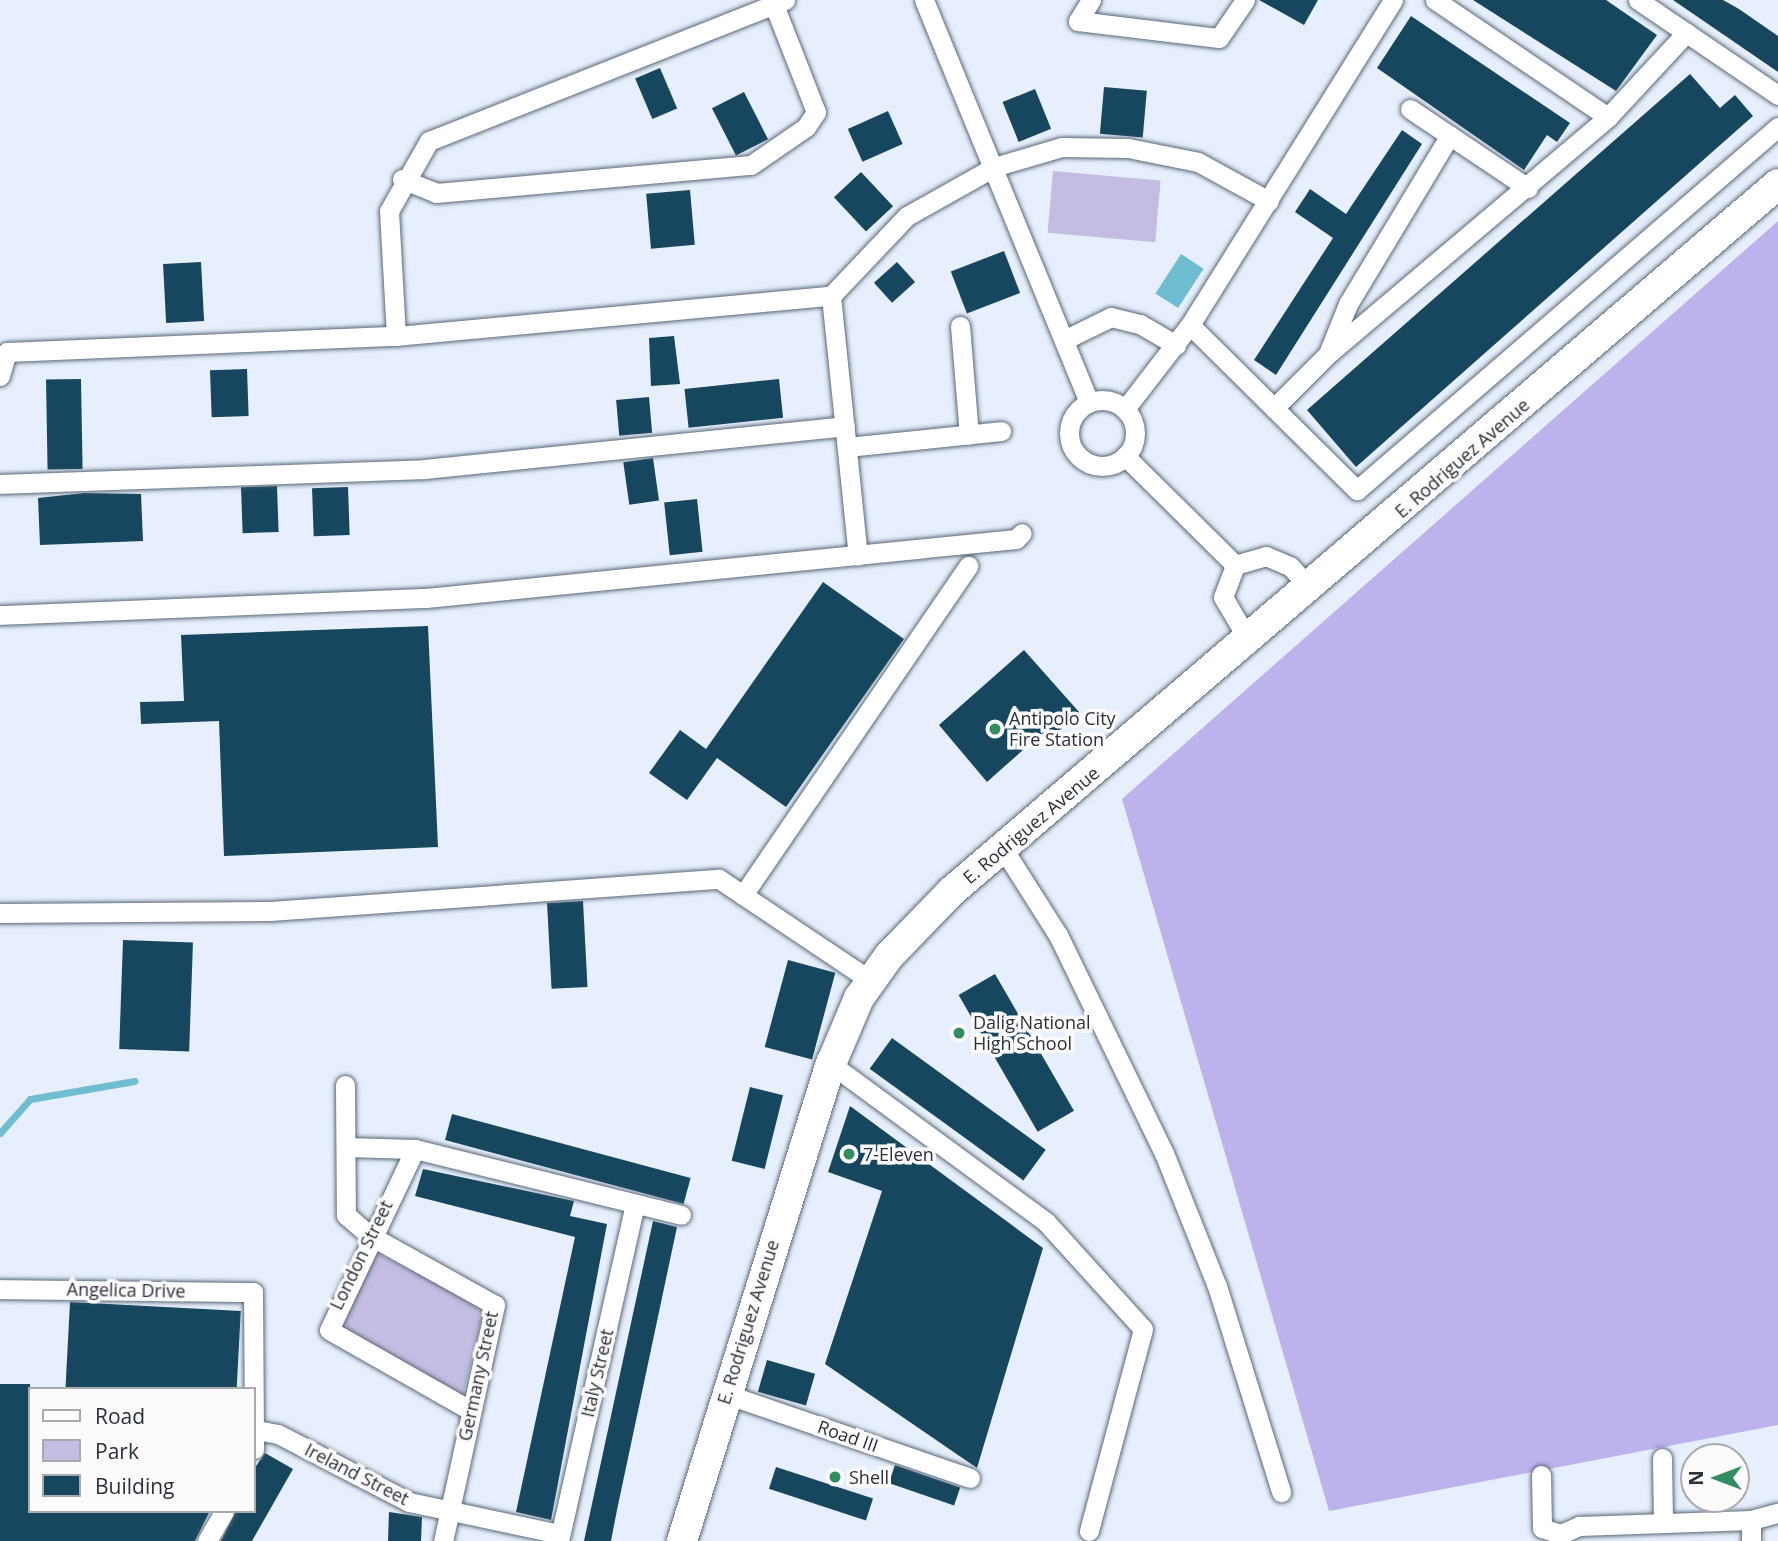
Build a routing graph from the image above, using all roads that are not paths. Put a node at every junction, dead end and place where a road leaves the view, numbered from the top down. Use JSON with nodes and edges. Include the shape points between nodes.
{"nodes":[{"id":1,"x":924,"y":0,"type":"edge"},
{"id":2,"x":1091,"y":0,"type":"edge"},
{"id":3,"x":1393,"y":0,"type":"edge"},
{"id":4,"x":1434,"y":0,"type":"edge"},
{"id":5,"x":1637,"y":0,"type":"edge"},
{"id":6,"x":779,"y":2,"type":"edge"},
{"id":7,"x":1240,"y":2,"type":"edge"},
{"id":8,"x":1686,"y":33,"type":"junction"},
{"id":9,"x":1778,"y":95,"type":"edge"},
{"id":10,"x":1410,"y":109,"type":"dead end"},
{"id":11,"x":1608,"y":117,"type":"junction"},
{"id":12,"x":1778,"y":127,"type":"edge"},
{"id":13,"x":1450,"y":135,"type":"junction"},
{"id":14,"x":994,"y":167,"type":"junction"},
{"id":15,"x":402,"y":179,"type":"junction"},
{"id":16,"x":1778,"y":184,"type":"edge"},
{"id":17,"x":1528,"y":188,"type":"junction"},
{"id":18,"x":1269,"y":201,"type":"junction"},
{"id":19,"x":831,"y":296,"type":"junction"},
{"id":20,"x":1190,"y":325,"type":"junction"},
{"id":21,"x":960,"y":326,"type":"dead end"},
{"id":22,"x":396,"y":336,"type":"junction"},
{"id":23,"x":1064,"y":340,"type":"junction"},
{"id":24,"x":1176,"y":345,"type":"junction"},
{"id":25,"x":1328,"y":354,"type":"junction"},
{"id":26,"x":0,"y":376,"type":"edge"},
{"id":27,"x":1089,"y":402,"type":"junction"},
{"id":28,"x":1274,"y":408,"type":"junction"},
{"id":29,"x":1125,"y":409,"type":"junction"},
{"id":30,"x":845,"y":426,"type":"junction"},
{"id":31,"x":1001,"y":432,"type":"dead end"},
{"id":32,"x":969,"y":435,"type":"junction"},
{"id":33,"x":847,"y":447,"type":"junction"},
{"id":34,"x":1125,"y":456,"type":"junction"},
{"id":35,"x":0,"y":484,"type":"edge"},
{"id":36,"x":1022,"y":533,"type":"dead end"},
{"id":37,"x":858,"y":555,"type":"junction"},
{"id":38,"x":1235,"y":565,"type":"junction"},
{"id":39,"x":968,"y":566,"type":"dead end"},
{"id":40,"x":1310,"y":588,"type":"junction"},
{"id":41,"x":0,"y":615,"type":"edge"},
{"id":42,"x":1249,"y":641,"type":"junction"},
{"id":43,"x":1004,"y":850,"type":"junction"},
{"id":44,"x":743,"y":895,"type":"junction"},
{"id":45,"x":0,"y":913,"type":"edge"},
{"id":46,"x":870,"y":980,"type":"junction"},
{"id":47,"x":831,"y":1064,"type":"junction"},
{"id":48,"x":345,"y":1084,"type":"dead end"},
{"id":49,"x":346,"y":1147,"type":"junction"},
{"id":50,"x":415,"y":1149,"type":"junction"},
{"id":51,"x":635,"y":1204,"type":"junction"},
{"id":52,"x":681,"y":1215,"type":"dead end"},
{"id":53,"x":369,"y":1235,"type":"junction"},
{"id":54,"x":0,"y":1289,"type":"edge"},
{"id":55,"x":255,"y":1387,"type":"edge"},
{"id":56,"x":726,"y":1394,"type":"junction"},
{"id":57,"x":470,"y":1410,"type":"junction"},
{"id":58,"x":256,"y":1439,"type":"edge"},
{"id":59,"x":1662,"y":1458,"type":"dead end"},
{"id":60,"x":1541,"y":1475,"type":"dead end"},
{"id":61,"x":970,"y":1478,"type":"dead end"},
{"id":62,"x":1281,"y":1492,"type":"dead end"},
{"id":63,"x":450,"y":1510,"type":"junction"},
{"id":64,"x":223,"y":1513,"type":"edge"},
{"id":65,"x":1778,"y":1513,"type":"edge"},
{"id":66,"x":1751,"y":1520,"type":"junction"},
{"id":67,"x":1663,"y":1523,"type":"junction"},
{"id":68,"x":1089,"y":1531,"type":"dead end"},
{"id":69,"x":1628,"y":1533,"type":"edge"},
{"id":70,"x":559,"y":1537,"type":"edge"},
{"id":71,"x":1561,"y":1538,"type":"edge"},
{"id":72,"x":687,"y":1539,"type":"edge"},
{"id":73,"x":207,"y":1541,"type":"edge"},
{"id":74,"x":443,"y":1541,"type":"edge"},
{"id":75,"x":1751,"y":1541,"type":"edge"}],
"edges":[{"from":1,"to":14,"type":"street"},
{"from":2,"to":7,"type":"street","via":[[1078,21],[1219,38]]},
{"from":3,"to":18,"type":"street"},
{"from":4,"to":11,"type":"street"},
{"from":5,"to":8,"type":"street"},
{"from":6,"to":15,"type":"street","via":[[429,141]]},
{"from":6,"to":15,"type":"street","via":[[817,112],[806,127],[751,165],[436,193]]},
{"from":8,"to":9,"type":"street"},
{"from":8,"to":11,"type":"street"},
{"from":10,"to":13,"type":"street"},
{"from":11,"to":17,"type":"street"},
{"from":12,"to":28,"type":"street","via":[[1357,490]]},
{"from":13,"to":17,"type":"street"},
{"from":13,"to":25,"type":"street","via":[[1348,304]]},
{"from":14,"to":18,"type":"street","via":[[1062,146],[1128,148],[1198,162]]},
{"from":14,"to":19,"type":"street","via":[[907,216]]},
{"from":14,"to":23,"type":"street"},
{"from":15,"to":22,"type":"street","via":[[389,211]]},
{"from":16,"to":40,"type":"main road","name":"E. Rodriguez Avenue"},
{"from":17,"to":25,"type":"street"},
{"from":18,"to":20,"type":"street"},
{"from":19,"to":22,"type":"street"},
{"from":19,"to":30,"type":"street"},
{"from":20,"to":24,"type":"street"},
{"from":20,"to":28,"type":"street"},
{"from":21,"to":32,"type":"street"},
{"from":22,"to":26,"type":"street","via":[[7,352]]},
{"from":23,"to":24,"type":"street","via":[[1111,317],[1140,324]]},
{"from":23,"to":27,"type":"street"},
{"from":24,"to":29,"type":"street"},
{"from":25,"to":28,"type":"street"},
{"from":27,"to":29,"type":"street","via":[[1108,400]]},
{"from":27,"to":34,"type":"street","via":[[1072,420],[1075,452],[1104,466]]},
{"from":29,"to":34,"type":"street","via":[[1135,429]]},
{"from":30,"to":33,"type":"street"},
{"from":30,"to":35,"type":"street","via":[[424,470]]},
{"from":31,"to":32,"type":"street"},
{"from":32,"to":33,"type":"street"},
{"from":33,"to":37,"type":"street"},
{"from":34,"to":38,"type":"street"},
{"from":36,"to":37,"type":"street","via":[[1016,539]]},
{"from":37,"to":41,"type":"street","via":[[426,598]]},
{"from":38,"to":40,"type":"street","via":[[1248,555],[1266,555],[1290,566]]},
{"from":38,"to":42,"type":"street","via":[[1223,597]]},
{"from":39,"to":44,"type":"street"},
{"from":40,"to":42,"type":"main road","name":"E. Rodriguez Avenue"},
{"from":42,"to":43,"type":"main road","name":"E. Rodriguez Avenue"},
{"from":43,"to":46,"type":"main road","name":"E. Rodriguez Avenue","via":[[912,929]]},
{"from":43,"to":62,"type":"street","via":[[1058,935],[1164,1153],[1217,1286]]},
{"from":44,"to":45,"type":"street","via":[[719,879],[270,911]]},
{"from":44,"to":46,"type":"street"},
{"from":46,"to":47,"type":"main road","name":"E. Rodriguez Avenue"},
{"from":47,"to":56,"type":"main road","name":"E. Rodriguez Avenue"},
{"from":47,"to":68,"type":"street","via":[[1046,1222],[1143,1329]]},
{"from":48,"to":49,"type":"street","name":"Germany Street"},
{"from":49,"to":50,"type":"street"},
{"from":49,"to":53,"type":"street","name":"Germany Street","via":[[346,1215]]},
{"from":50,"to":51,"type":"street"},
{"from":50,"to":53,"type":"street","name":"London Street"},
{"from":51,"to":52,"type":"street"},
{"from":51,"to":70,"type":"street","name":"Italy Street"},
{"from":53,"to":57,"type":"street","name":"Germany Street","via":[[495,1305]]},
{"from":53,"to":57,"type":"street","name":"London Street","via":[[329,1331]]},
{"from":54,"to":55,"type":"street","name":"Angelica Drive","via":[[253,1292]]},
{"from":56,"to":61,"type":"street","name":"Road III"},
{"from":56,"to":72,"type":"main road","name":"E. Rodriguez Avenue"},
{"from":57,"to":63,"type":"street","name":"Germany Street"},
{"from":58,"to":63,"type":"street","name":"Ireland Street","via":[[278,1434],[409,1502]]},
{"from":59,"to":67,"type":"street"},
{"from":60,"to":71,"type":"street","via":[[1542,1528]]},
{"from":63,"to":70,"type":"street","name":"Ireland Street"},
{"from":63,"to":74,"type":"street","name":"Germany Street"},
{"from":64,"to":73,"type":"street"},
{"from":65,"to":66,"type":"street"},
{"from":66,"to":67,"type":"street"},
{"from":66,"to":75,"type":"street"},
{"from":67,"to":69,"type":"street"},
{"from":69,"to":71,"type":"street","via":[[1579,1526]]}]}
